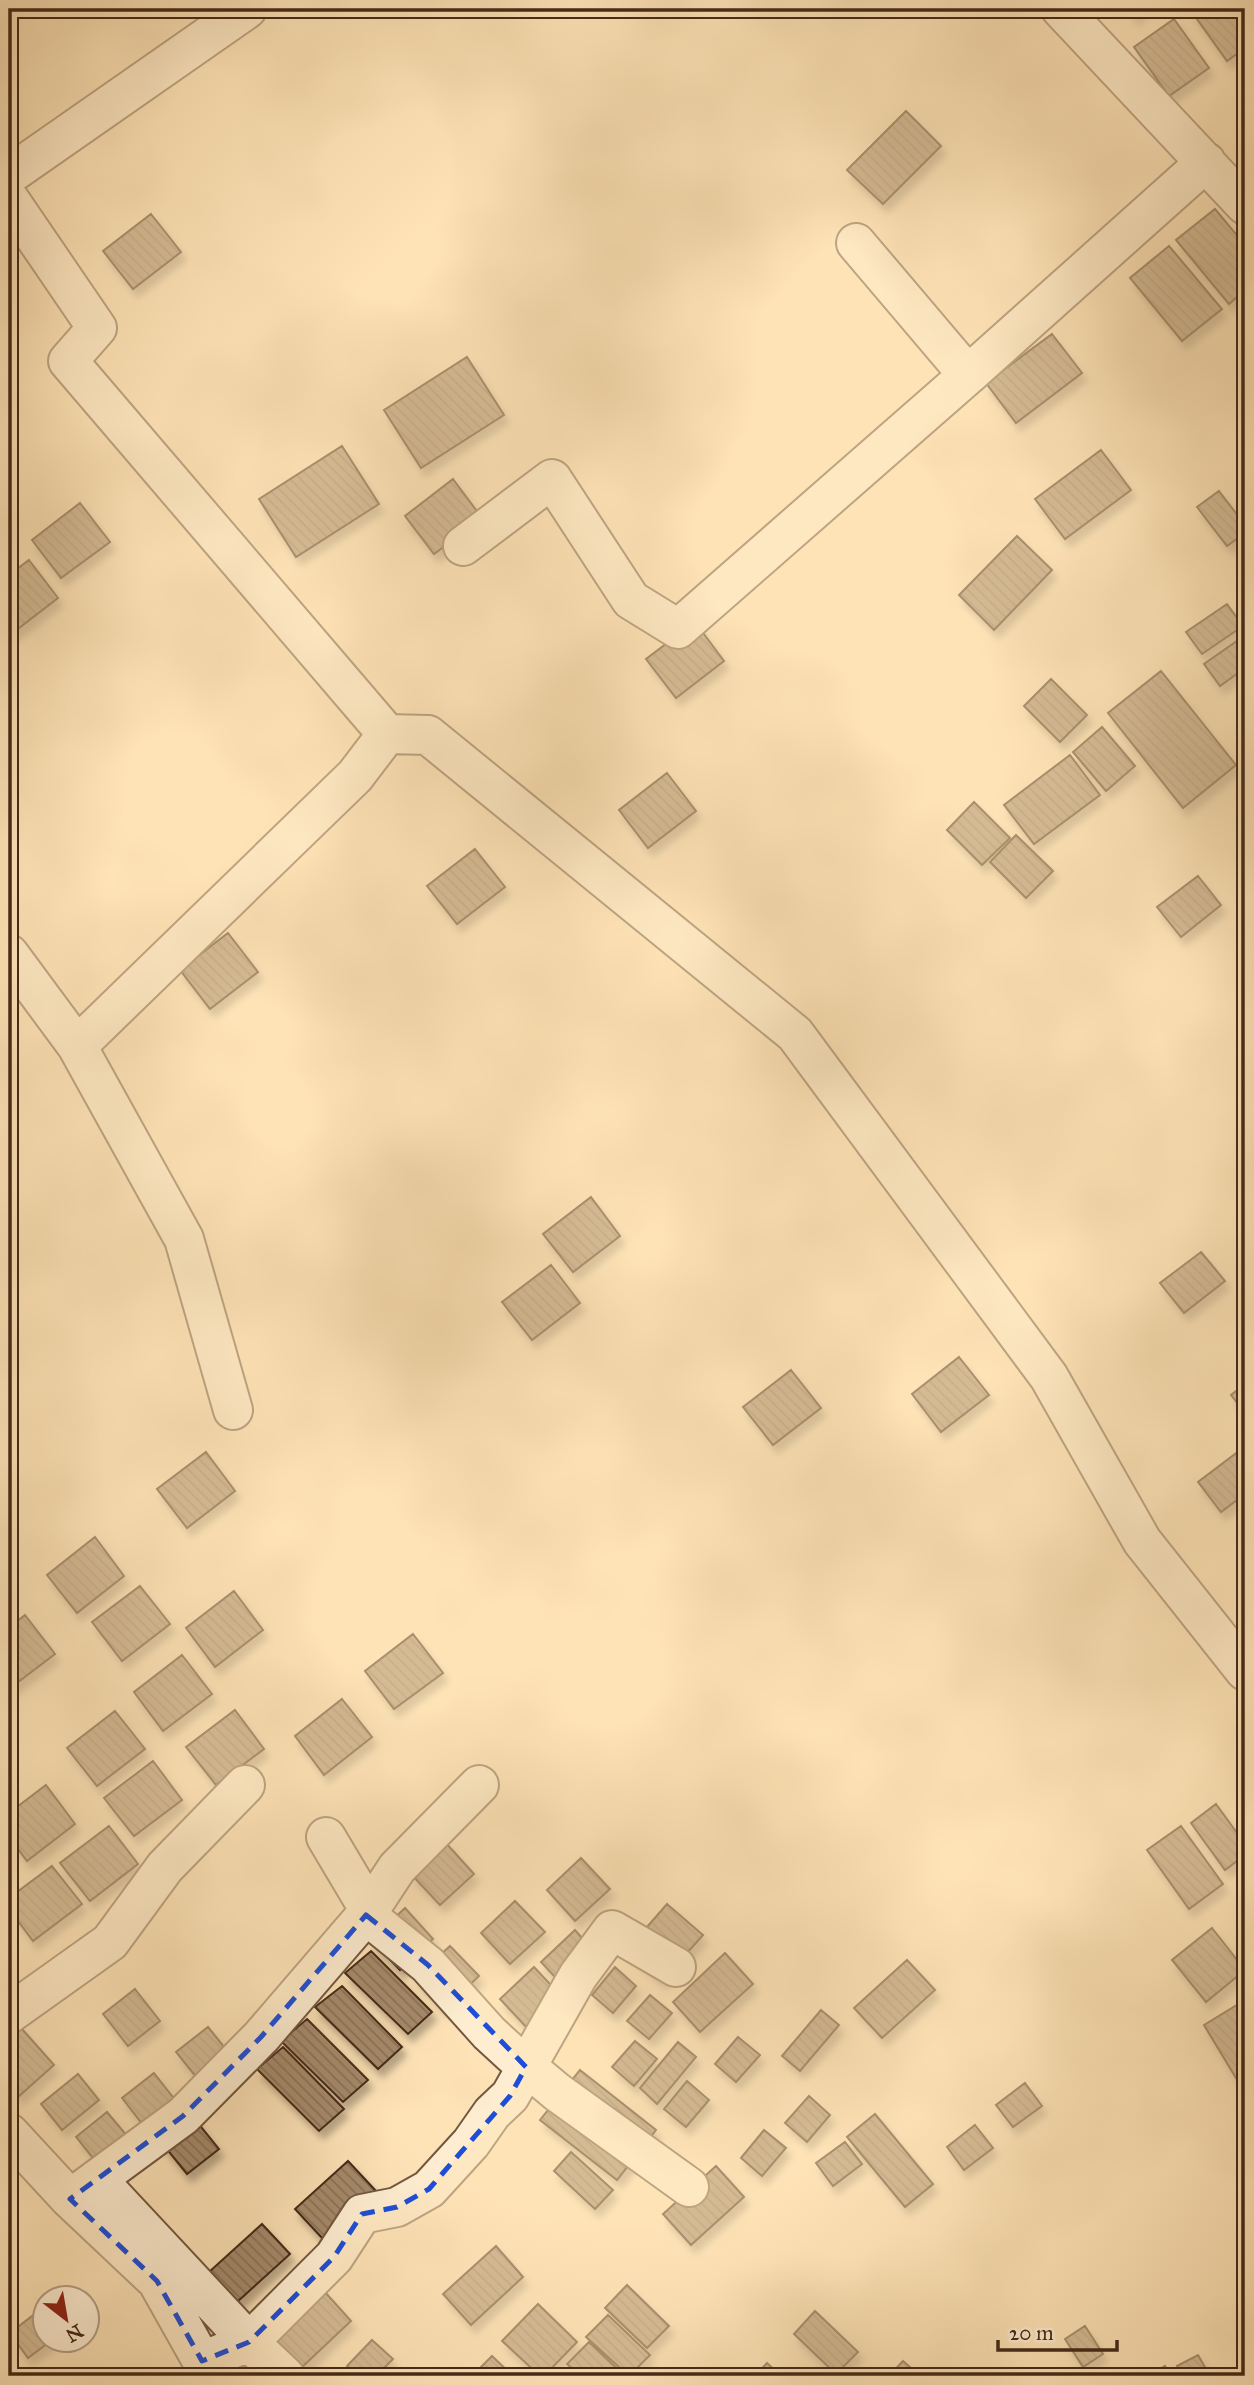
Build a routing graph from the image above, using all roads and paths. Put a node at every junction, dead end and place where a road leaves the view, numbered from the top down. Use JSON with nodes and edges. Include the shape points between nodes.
{"nodes":[{"id":1,"x":247,"y":9,"type":"edge"},
{"id":2,"x":1062,"y":9,"type":"edge"},
{"id":3,"x":1206,"y":162,"type":"junction"},
{"id":4,"x":9,"y":175,"type":"edge"},
{"id":5,"x":9,"y":199,"type":"edge"},
{"id":6,"x":1245,"y":205,"type":"edge"},
{"id":7,"x":856,"y":243,"type":"dead end"},
{"id":8,"x":968,"y":375,"type":"junction"},
{"id":9,"x":463,"y":546,"type":"dead end"},
{"id":10,"x":387,"y":734,"type":"junction"},
{"id":11,"x":9,"y":954,"type":"edge"},
{"id":12,"x":77,"y":1046,"type":"junction"},
{"id":13,"x":233,"y":1410,"type":"dead end"},
{"id":14,"x":1245,"y":1671,"type":"edge"},
{"id":15,"x":245,"y":1785,"type":"dead end"},
{"id":16,"x":479,"y":1785,"type":"dead end"},
{"id":17,"x":326,"y":1837,"type":"dead end"},
{"id":18,"x":366,"y":1915,"type":"junction"},
{"id":19,"x":676,"y":1967,"type":"dead end"},
{"id":20,"x":9,"y":2014,"type":"edge"},
{"id":21,"x":9,"y":2133,"type":"edge"},
{"id":22,"x":689,"y":2187,"type":"dead end"},
{"id":23,"x":83,"y":2189,"type":"junction"},
{"id":24,"x":249,"y":2342,"type":"junction"},
{"id":25,"x":285,"y":2376,"type":"edge"}],
"edges":[{"from":1,"to":4,"type":"street"},
{"from":2,"to":3,"type":"street"},
{"from":3,"to":6,"type":"street"},
{"from":3,"to":8,"type":"street"},
{"from":5,"to":10,"type":"street","via":[[97,328],[68,361]]},
{"from":7,"to":8,"type":"street"},
{"from":8,"to":9,"type":"street","via":[[678,629],[631,600],[552,479]]},
{"from":10,"to":12,"type":"street","via":[[355,776]]},
{"from":10,"to":14,"type":"street","via":[[428,735],[795,1034],[1049,1377],[1142,1541]]},
{"from":11,"to":12,"type":"street"},
{"from":12,"to":13,"type":"street","via":[[184,1240]]},
{"from":15,"to":20,"type":"street","via":[[164,1867],[110,1942]]},
{"from":16,"to":18,"type":"street","via":[[397,1868]]},
{"from":17,"to":18,"type":"street","via":[[370,1911]]},
{"from":18,"to":22,"type":"street","via":[[428,1965],[489,2033],[556,2092]]},
{"from":18,"to":23,"type":"street","via":[[261,2037],[183,2116]]},
{"from":19,"to":24,"type":"street","via":[[612,1930],[578,1976],[510,2096],[471,2143],[429,2189],[397,2207],[362,2214],[334,2257]]},
{"from":21,"to":23,"type":"street"},
{"from":23,"to":24,"type":"street","via":[[157,2281],[202,2361]]},
{"from":24,"to":25,"type":"street"}]}
